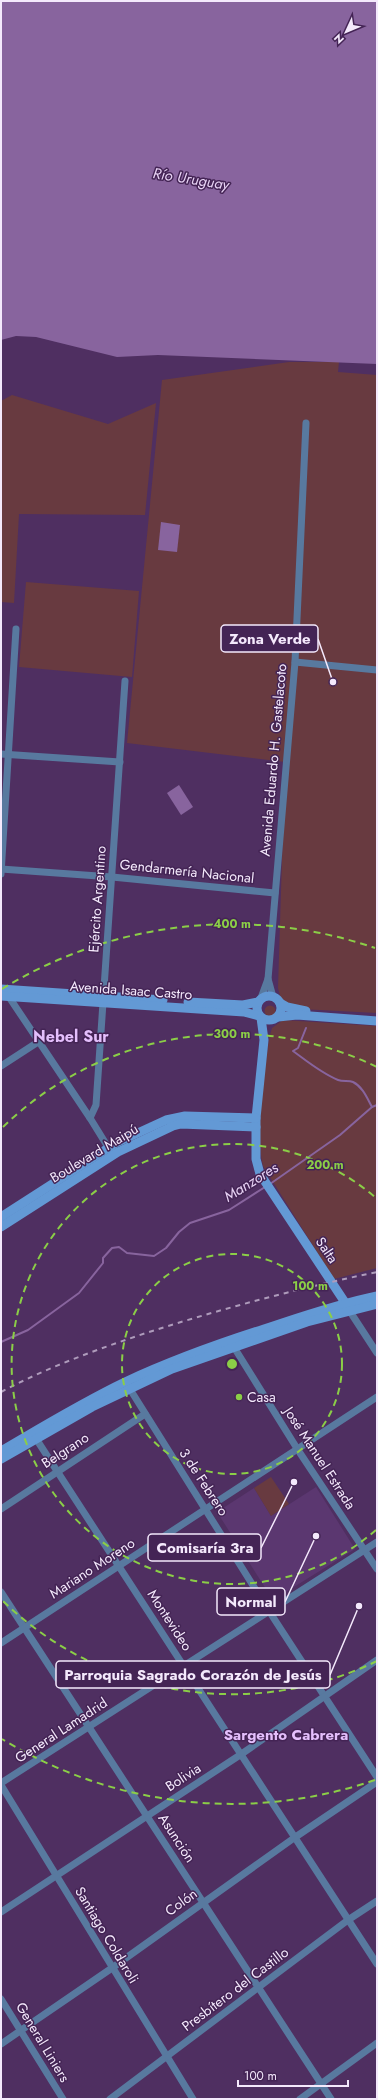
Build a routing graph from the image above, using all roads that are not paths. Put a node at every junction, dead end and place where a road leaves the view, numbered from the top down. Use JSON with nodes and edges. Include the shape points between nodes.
{"nodes":[{"id":1,"x":306,"y":423,"type":"dead end"},
{"id":2,"x":16,"y":629,"type":"dead end"},
{"id":3,"x":295,"y":662,"type":"junction"},
{"id":4,"x":377,"y":670,"type":"edge"},
{"id":5,"x":126,"y":681,"type":"dead end"},
{"id":6,"x":5,"y":754,"type":"edge"},
{"id":7,"x":120,"y":762,"type":"junction"},
{"id":8,"x":1,"y":869,"type":"edge"},
{"id":9,"x":1,"y":874,"type":"edge"},
{"id":10,"x":112,"y":876,"type":"junction"},
{"id":11,"x":275,"y":893,"type":"junction"},
{"id":12,"x":268,"y":979,"type":"junction"},
{"id":13,"x":4,"y":993,"type":"edge"},
{"id":14,"x":104,"y":999,"type":"junction"},
{"id":15,"x":260,"y":1000,"type":"junction"},
{"id":16,"x":276,"y":1000,"type":"junction"},
{"id":17,"x":377,"y":1015,"type":"edge"},
{"id":18,"x":260,"y":1017,"type":"junction"},
{"id":19,"x":276,"y":1018,"type":"junction"},
{"id":20,"x":377,"y":1020,"type":"edge"},
{"id":21,"x":264,"y":1040,"type":"junction"},
{"id":22,"x":38,"y":1042,"type":"junction"},
{"id":23,"x":1,"y":1066,"type":"edge"},
{"id":24,"x":90,"y":1118,"type":"junction"},
{"id":25,"x":256,"y":1123,"type":"junction"},
{"id":26,"x":110,"y":1151,"type":"junction"},
{"id":27,"x":22,"y":1208,"type":"junction"},
{"id":28,"x":1,"y":1217,"type":"edge"},
{"id":29,"x":1,"y":1227,"type":"edge"},
{"id":30,"x":377,"y":1296,"type":"edge"},
{"id":31,"x":377,"y":1304,"type":"edge"},
{"id":32,"x":347,"y":1306,"type":"junction"},
{"id":33,"x":232,"y":1344,"type":"junction"},
{"id":34,"x":377,"y":1353,"type":"edge"},
{"id":35,"x":127,"y":1385,"type":"junction"},
{"id":36,"x":377,"y":1397,"type":"edge"},
{"id":37,"x":145,"y":1414,"type":"junction"},
{"id":38,"x":34,"y":1435,"type":"junction"},
{"id":39,"x":298,"y":1450,"type":"junction"},
{"id":40,"x":1,"y":1451,"type":"edge"},
{"id":41,"x":1,"y":1459,"type":"edge"},
{"id":42,"x":56,"y":1471,"type":"junction"},
{"id":43,"x":1,"y":1509,"type":"edge"},
{"id":44,"x":206,"y":1509,"type":"junction"},
{"id":45,"x":377,"y":1542,"type":"edge"},
{"id":46,"x":365,"y":1550,"type":"junction"},
{"id":47,"x":119,"y":1566,"type":"junction"},
{"id":48,"x":377,"y":1569,"type":"edge"},
{"id":49,"x":1,"y":1592,"type":"edge"},
{"id":50,"x":270,"y":1611,"type":"junction"},
{"id":51,"x":24,"y":1627,"type":"junction"},
{"id":52,"x":1,"y":1643,"type":"edge"},
{"id":53,"x":377,"y":1660,"type":"edge"},
{"id":54,"x":184,"y":1666,"type":"junction"},
{"id":55,"x":324,"y":1697,"type":"junction"},
{"id":56,"x":89,"y":1727,"type":"junction"},
{"id":57,"x":240,"y":1755,"type":"junction"},
{"id":58,"x":377,"y":1777,"type":"edge"},
{"id":59,"x":377,"y":1782,"type":"edge"},
{"id":60,"x":1,"y":1784,"type":"edge"},
{"id":61,"x":147,"y":1816,"type":"junction"},
{"id":62,"x":294,"y":1838,"type":"junction"},
{"id":63,"x":56,"y":1877,"type":"junction"},
{"id":64,"x":203,"y":1901,"type":"junction"},
{"id":65,"x":377,"y":1901,"type":"edge"},
{"id":66,"x":1,"y":1912,"type":"edge"},
{"id":67,"x":348,"y":1920,"type":"junction"},
{"id":68,"x":377,"y":1964,"type":"edge"},
{"id":69,"x":112,"y":1968,"type":"junction"},
{"id":70,"x":258,"y":1988,"type":"junction"},
{"id":71,"x":1,"y":1999,"type":"edge"},
{"id":72,"x":21,"y":2030,"type":"junction"},
{"id":73,"x":377,"y":2042,"type":"edge"},
{"id":74,"x":1,"y":2044,"type":"edge"},
{"id":75,"x":166,"y":2057,"type":"junction"},
{"id":76,"x":321,"y":2083,"type":"junction"},
{"id":77,"x":62,"y":2099,"type":"edge"},
{"id":78,"x":110,"y":2099,"type":"edge"},
{"id":79,"x":193,"y":2099,"type":"edge"},
{"id":80,"x":300,"y":2099,"type":"edge"},
{"id":81,"x":332,"y":2099,"type":"edge"}],
"edges":[{"from":1,"to":3,"type":"street","name":"Avenida Eduardo H. Gastelacoto"},
{"from":2,"to":6,"type":"street"},
{"from":3,"to":4,"type":"street"},
{"from":3,"to":11,"type":"street","name":"Avenida Eduardo H. Gastelacoto"},
{"from":5,"to":7,"type":"street","name":"Ejército Argentino"},
{"from":6,"to":7,"type":"street"},
{"from":6,"to":8,"type":"street"},
{"from":7,"to":10,"type":"street","name":"Ejército Argentino"},
{"from":8,"to":9,"type":"street"},
{"from":8,"to":10,"type":"street","name":"Gendarmería Nacional"},
{"from":10,"to":11,"type":"street","name":"Gendarmería Nacional"},
{"from":10,"to":14,"type":"street","name":"Ejército Argentino"},
{"from":11,"to":12,"type":"street","name":"Avenida Eduardo H. Gastelacoto"},
{"from":12,"to":15,"type":"street","name":"Avenida Eduardo H. Gastelacoto"},
{"from":12,"to":16,"type":"street","name":"Avenida Eduardo H. Gastelacoto"},
{"from":13,"to":14,"type":"main road","name":"Avenida Isaac Castro"},
{"from":13,"to":22,"type":"street"},
{"from":14,"to":15,"type":"main road","name":"Avenida Isaac Castro","via":[[243,1005]]},
{"from":14,"to":18,"type":"main road","name":"Avenida Isaac Castro","via":[[244,1012]]},
{"from":14,"to":24,"type":"street","name":"Ejército Argentino","via":[[96,1105]]},
{"from":15,"to":16,"type":"main road"},
{"from":15,"to":18,"type":"main road","via":[[257,1010]]},
{"from":16,"to":17,"type":"main road","via":[[298,1010]]},
{"from":16,"to":19,"type":"main road","via":[[281,1010]]},
{"from":18,"to":19,"type":"main road","via":[[267,1020]]},
{"from":18,"to":21,"type":"main road"},
{"from":19,"to":20,"type":"main road","via":[[297,1015]]},
{"from":19,"to":21,"type":"main road"},
{"from":21,"to":25,"type":"main road"},
{"from":22,"to":23,"type":"street"},
{"from":22,"to":24,"type":"street"},
{"from":24,"to":26,"type":"street"},
{"from":25,"to":26,"type":"main road","name":"Boulevard Maipú","via":[[181,1124]]},
{"from":25,"to":32,"type":"main road","name":"Salta","via":[[256,1159],[260,1174]]},
{"from":26,"to":27,"type":"main road","name":"Boulevard Maipú"},
{"from":27,"to":28,"type":"main road","name":"Boulevard Maipú"},
{"from":27,"to":29,"type":"main road","name":"Boulevard Maipú"},
{"from":30,"to":32,"type":"main road"},
{"from":31,"to":32,"type":"main road"},
{"from":32,"to":33,"type":"main road"},
{"from":32,"to":34,"type":"street","name":"Salta"},
{"from":33,"to":35,"type":"main road"},
{"from":33,"to":39,"type":"street","name":"José Manuel Estrada"},
{"from":35,"to":37,"type":"street","name":"3 de Febrero"},
{"from":35,"to":38,"type":"main road"},
{"from":36,"to":39,"type":"street","name":"Mariano Moreno"},
{"from":37,"to":42,"type":"street","name":"Belgrano"},
{"from":37,"to":44,"type":"street","name":"3 de Febrero"},
{"from":38,"to":40,"type":"main road"},
{"from":38,"to":41,"type":"main road"},
{"from":38,"to":42,"type":"street","name":"Montevideo"},
{"from":39,"to":44,"type":"street","name":"Mariano Moreno"},
{"from":39,"to":46,"type":"street","name":"José Manuel Estrada"},
{"from":42,"to":43,"type":"street","name":"Belgrano"},
{"from":42,"to":47,"type":"street","name":"Montevideo"},
{"from":44,"to":47,"type":"street","name":"Mariano Moreno"},
{"from":44,"to":50,"type":"street","name":"3 de Febrero"},
{"from":45,"to":46,"type":"street","name":"General Lamadrid"},
{"from":46,"to":48,"type":"street","name":"José Manuel Estrada"},
{"from":46,"to":50,"type":"street","name":"General Lamadrid"},
{"from":47,"to":51,"type":"street","name":"Mariano Moreno"},
{"from":47,"to":54,"type":"street","name":"Montevideo"},
{"from":49,"to":51,"type":"street","name":"Asunción"},
{"from":50,"to":54,"type":"street","name":"General Lamadrid"},
{"from":50,"to":55,"type":"street","name":"3 de Febrero"},
{"from":51,"to":52,"type":"street","name":"Mariano Moreno"},
{"from":51,"to":56,"type":"street","name":"Asunción"},
{"from":53,"to":55,"type":"street","name":"Bolivia"},
{"from":54,"to":56,"type":"street","name":"General Lamadrid"},
{"from":54,"to":57,"type":"street","name":"Montevideo"},
{"from":55,"to":57,"type":"street","name":"Bolivia"},
{"from":55,"to":58,"type":"street","name":"3 de Febrero"},
{"from":56,"to":60,"type":"street","name":"General Lamadrid"},
{"from":56,"to":61,"type":"street","name":"Asunción"},
{"from":57,"to":61,"type":"street","name":"Bolivia"},
{"from":57,"to":62,"type":"street","name":"Montevideo"},
{"from":59,"to":62,"type":"street","name":"Colón"},
{"from":60,"to":63,"type":"street","name":"Santiago Coldaroli"},
{"from":61,"to":63,"type":"street","name":"Bolivia"},
{"from":61,"to":64,"type":"street","name":"Asunción"},
{"from":62,"to":64,"type":"street","name":"Colón"},
{"from":62,"to":67,"type":"street","name":"Montevideo"},
{"from":63,"to":66,"type":"street","name":"Bolivia"},
{"from":63,"to":69,"type":"street","name":"Santiago Coldaroli"},
{"from":64,"to":69,"type":"street","name":"Colón"},
{"from":64,"to":70,"type":"street","name":"Asunción"},
{"from":65,"to":67,"type":"street","name":"Presbítero del Castillo"},
{"from":67,"to":68,"type":"street","name":"Montevideo"},
{"from":67,"to":70,"type":"street","name":"Presbítero del Castillo"},
{"from":69,"to":72,"type":"street","name":"Colón"},
{"from":69,"to":75,"type":"street","name":"Santiago Coldaroli"},
{"from":70,"to":75,"type":"street","name":"Presbítero del Castillo"},
{"from":70,"to":76,"type":"street","name":"Asunción"},
{"from":71,"to":72,"type":"street","name":"General Liniers"},
{"from":72,"to":74,"type":"street","name":"Colón"},
{"from":72,"to":77,"type":"street","name":"General Liniers"},
{"from":73,"to":76,"type":"street"},
{"from":75,"to":78,"type":"street","name":"Presbítero del Castillo"},
{"from":75,"to":79,"type":"street","name":"Santiago Coldaroli"},
{"from":76,"to":80,"type":"street"},
{"from":76,"to":81,"type":"street","name":"Asunción"}]}
